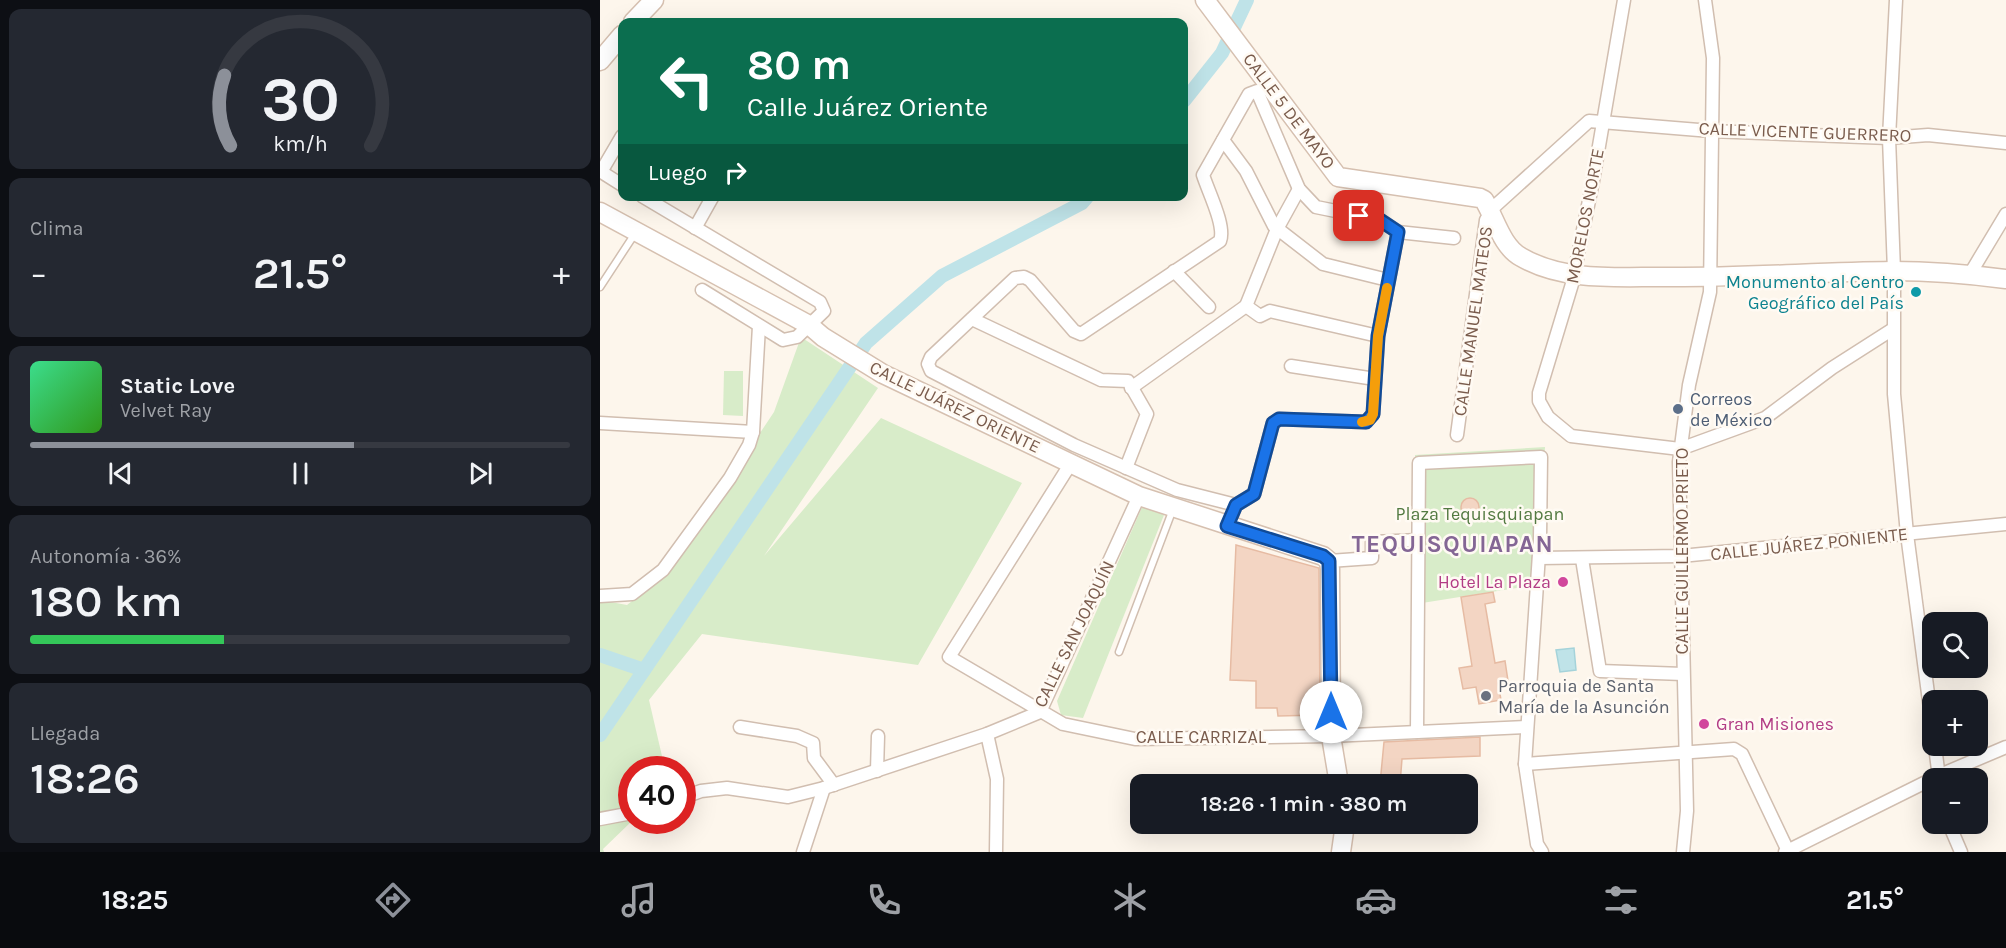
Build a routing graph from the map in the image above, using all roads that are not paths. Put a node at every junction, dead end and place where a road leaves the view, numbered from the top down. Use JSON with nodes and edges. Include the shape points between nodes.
{"nodes":[{"id":1,"x":654,"y":0,"type":"edge"},
{"id":2,"x":1205,"y":0,"type":"edge"},
{"id":3,"x":1623,"y":0,"type":"edge"},
{"id":4,"x":1705,"y":0,"type":"edge"},
{"id":5,"x":1896,"y":0,"type":"edge"},
{"id":6,"x":637,"y":18,"type":"edge"},
{"id":7,"x":618,"y":40,"type":"edge"},
{"id":8,"x":600,"y":61,"type":"edge"},
{"id":9,"x":1603,"y":122,"type":"junction"},
{"id":10,"x":1711,"y":130,"type":"junction"},
{"id":11,"x":1889,"y":138,"type":"junction"},
{"id":12,"x":1223,"y":140,"type":"junction"},
{"id":13,"x":618,"y":142,"type":"edge"},
{"id":14,"x":2006,"y":143,"type":"edge"},
{"id":15,"x":600,"y":171,"type":"edge"},
{"id":16,"x":618,"y":182,"type":"edge"},
{"id":17,"x":1299,"y":189,"type":"junction"},
{"id":18,"x":654,"y":201,"type":"edge"},
{"id":19,"x":710,"y":201,"type":"edge"},
{"id":20,"x":600,"y":212,"type":"edge"},
{"id":21,"x":1490,"y":213,"type":"junction"},
{"id":22,"x":2006,"y":214,"type":"edge"},
{"id":23,"x":695,"y":228,"type":"junction"},
{"id":24,"x":1277,"y":229,"type":"junction"},
{"id":25,"x":636,"y":231,"type":"junction"},
{"id":26,"x":1398,"y":232,"type":"junction"},
{"id":27,"x":1454,"y":237,"type":"dead end"},
{"id":28,"x":1174,"y":271,"type":"junction"},
{"id":29,"x":1894,"y":271,"type":"junction"},
{"id":30,"x":1574,"y":273,"type":"junction"},
{"id":31,"x":1970,"y":274,"type":"junction"},
{"id":32,"x":1710,"y":278,"type":"junction"},
{"id":33,"x":2006,"y":279,"type":"edge"},
{"id":34,"x":1388,"y":280,"type":"junction"},
{"id":35,"x":600,"y":287,"type":"edge"},
{"id":36,"x":702,"y":290,"type":"dead end"},
{"id":37,"x":1246,"y":306,"type":"junction"},
{"id":38,"x":1209,"y":307,"type":"dead end"},
{"id":39,"x":972,"y":319,"type":"junction"},
{"id":40,"x":759,"y":326,"type":"junction"},
{"id":41,"x":1893,"y":329,"type":"junction"},
{"id":42,"x":816,"y":331,"type":"junction"},
{"id":43,"x":1378,"y":336,"type":"junction"},
{"id":44,"x":1291,"y":366,"type":"dead end"},
{"id":45,"x":1376,"y":379,"type":"junction"},
{"id":46,"x":1130,"y":385,"type":"junction"},
{"id":47,"x":600,"y":423,"type":"edge"},
{"id":48,"x":753,"y":432,"type":"junction"},
{"id":49,"x":1457,"y":435,"type":"dead end"},
{"id":50,"x":1680,"y":449,"type":"junction"},
{"id":51,"x":1071,"y":464,"type":"junction"},
{"id":52,"x":1126,"y":468,"type":"junction"},
{"id":53,"x":1140,"y":496,"type":"junction"},
{"id":54,"x":1236,"y":505,"type":"junction"},
{"id":55,"x":1173,"y":508,"type":"junction"},
{"id":56,"x":2006,"y":524,"type":"edge"},
{"id":57,"x":1227,"y":526,"type":"junction"},
{"id":58,"x":1907,"y":534,"type":"junction"},
{"id":59,"x":1419,"y":540,"type":"junction"},
{"id":60,"x":1681,"y":556,"type":"junction"},
{"id":61,"x":1539,"y":558,"type":"junction"},
{"id":62,"x":1582,"y":559,"type":"junction"},
{"id":63,"x":1329,"y":561,"type":"junction"},
{"id":64,"x":600,"y":596,"type":"edge"},
{"id":65,"x":1119,"y":652,"type":"dead end"},
{"id":66,"x":1683,"y":674,"type":"junction"},
{"id":67,"x":1928,"y":690,"type":"edge"},
{"id":68,"x":1040,"y":712,"type":"junction"},
{"id":69,"x":740,"y":727,"type":"dead end"},
{"id":70,"x":1527,"y":727,"type":"junction"},
{"id":71,"x":1417,"y":732,"type":"junction"},
{"id":72,"x":987,"y":734,"type":"junction"},
{"id":73,"x":878,"y":736,"type":"dead end"},
{"id":74,"x":1331,"y":736,"type":"junction"},
{"id":75,"x":2006,"y":747,"type":"edge"},
{"id":76,"x":1686,"y":751,"type":"junction"},
{"id":77,"x":1526,"y":764,"type":"junction"},
{"id":78,"x":1959,"y":768,"type":"edge"},
{"id":79,"x":877,"y":771,"type":"junction"},
{"id":80,"x":1337,"y":774,"type":"edge"},
{"id":81,"x":1922,"y":785,"type":"edge"},
{"id":82,"x":829,"y":786,"type":"junction"},
{"id":83,"x":696,"y":793,"type":"edge"},
{"id":84,"x":618,"y":816,"type":"edge"},
{"id":85,"x":600,"y":819,"type":"edge"},
{"id":86,"x":1344,"y":834,"type":"edge"},
{"id":87,"x":1953,"y":834,"type":"edge"},
{"id":88,"x":1787,"y":851,"type":"edge"},
{"id":89,"x":803,"y":852,"type":"edge"},
{"id":90,"x":996,"y":852,"type":"edge"},
{"id":91,"x":1341,"y":852,"type":"edge"},
{"id":92,"x":1542,"y":852,"type":"edge"},
{"id":93,"x":1683,"y":852,"type":"edge"},
{"id":94,"x":1960,"y":852,"type":"edge"}],
"edges":[{"from":1,"to":6,"type":"street"},
{"from":2,"to":21,"type":"street","name":"CALLE 5 DE MAYO","via":[[1338,177],[1480,198]]},
{"from":3,"to":9,"type":"street","name":"MORELOS NORTE"},
{"from":4,"to":10,"type":"street","name":"CALLE GUILLERMO PRIETO","via":[[1713,58]]},
{"from":5,"to":11,"type":"street"},
{"from":7,"to":8,"type":"street"},
{"from":9,"to":10,"type":"street","name":"CALLE VICENTE GUERRERO"},
{"from":9,"to":21,"type":"street","name":"CALLE MANUEL MATEOS","via":[[1582,125]]},
{"from":9,"to":30,"type":"street","name":"MORELOS NORTE"},
{"from":10,"to":11,"type":"street","name":"CALLE VICENTE GUERRERO"},
{"from":10,"to":32,"type":"street","name":"CALLE GUILLERMO PRIETO"},
{"from":11,"to":14,"type":"street","name":"CALLE VICENTE GUERRERO","via":[[1928,135]]},
{"from":11,"to":29,"type":"street"},
{"from":12,"to":17,"type":"street","via":[[1249,94],[1257,91]]},
{"from":12,"to":24,"type":"street","via":[[1246,171]]},
{"from":12,"to":28,"type":"street","via":[[1203,175],[1223,233],[1220,241]]},
{"from":13,"to":15,"type":"street"},
{"from":15,"to":16,"type":"street"},
{"from":17,"to":24,"type":"street"},
{"from":17,"to":26,"type":"street","via":[[1316,207],[1380,220]]},
{"from":18,"to":23,"type":"street"},
{"from":19,"to":23,"type":"street"},
{"from":20,"to":25,"type":"street","name":"CALLE JUÁREZ ORIENTE"},
{"from":21,"to":30,"type":"street","name":"CALLE 5 DE MAYO","via":[[1519,257],[1549,269]]},
{"from":21,"to":49,"type":"street","name":"CALLE MANUEL MATEOS","via":[[1483,229]]},
{"from":22,"to":31,"type":"street"},
{"from":23,"to":42,"type":"street","via":[[820,302],[824,311]]},
{"from":24,"to":34,"type":"street","via":[[1323,264]]},
{"from":24,"to":37,"type":"street"},
{"from":25,"to":35,"type":"lane"},
{"from":25,"to":42,"type":"street","name":"CALLE JUÁREZ ORIENTE"},
{"from":26,"to":27,"type":"street"},
{"from":26,"to":34,"type":"street"},
{"from":28,"to":38,"type":"street"},
{"from":28,"to":39,"type":"street","via":[[1081,334],[1024,277],[1015,278]]},
{"from":29,"to":31,"type":"street","name":"CALLE 5 DE MAYO"},
{"from":29,"to":32,"type":"street","name":"CALLE 5 DE MAYO"},
{"from":29,"to":41,"type":"street"},
{"from":30,"to":32,"type":"street","name":"CALLE 5 DE MAYO","via":[[1589,277]]},
{"from":30,"to":50,"type":"street","name":"MORELOS NORTE","via":[[1539,393],[1542,408],[1554,425],[1580,439]]},
{"from":31,"to":33,"type":"street","name":"CALLE 5 DE MAYO"},
{"from":32,"to":50,"type":"street","name":"CALLE GUILLERMO PRIETO"},
{"from":34,"to":43,"type":"street"},
{"from":36,"to":40,"type":"street"},
{"from":37,"to":43,"type":"street","via":[[1260,316],[1270,311]]},
{"from":37,"to":46,"type":"street"},
{"from":39,"to":46,"type":"street","via":[[1101,381]]},
{"from":39,"to":52,"type":"street","via":[[932,357],[928,364],[931,371]]},
{"from":40,"to":42,"type":"street","via":[[783,340]]},
{"from":40,"to":48,"type":"street"},
{"from":41,"to":50,"type":"street","via":[[1765,418]]},
{"from":41,"to":58,"type":"street","via":[[1894,394]]},
{"from":42,"to":51,"type":"street","name":"CALLE JUÁREZ ORIENTE","via":[[883,374]]},
{"from":43,"to":45,"type":"street"},
{"from":44,"to":45,"type":"street"},
{"from":45,"to":54,"type":"street","via":[[1373,414],[1366,422],[1279,419],[1273,423],[1254,494]]},
{"from":46,"to":52,"type":"street","via":[[1147,414]]},
{"from":47,"to":48,"type":"street"},
{"from":48,"to":64,"type":"street","via":[[730,478],[663,570],[632,594]]},
{"from":50,"to":60,"type":"street","name":"CALLE GUILLERMO PRIETO"},
{"from":51,"to":53,"type":"street","name":"CALLE JUÁREZ ORIENTE"},
{"from":51,"to":68,"type":"street","name":"CALLE CARRIZAL","via":[[949,657]]},
{"from":52,"to":54,"type":"street","via":[[1177,490]]},
{"from":53,"to":55,"type":"street","name":"CALLE JUÁREZ ORIENTE"},
{"from":53,"to":68,"type":"street","name":"CALLE SAN JOAQUÍN"},
{"from":54,"to":57,"type":"street"},
{"from":55,"to":57,"type":"street","name":"CALLE JUÁREZ ORIENTE"},
{"from":55,"to":65,"type":"lane"},
{"from":56,"to":58,"type":"street","name":"CALLE JUÁREZ PONIENTE"},
{"from":57,"to":63,"type":"street","name":"CALLE JUÁREZ ORIENTE"},
{"from":58,"to":60,"type":"street","name":"CALLE JUÁREZ PONIENTE"},
{"from":58,"to":67,"type":"street"},
{"from":59,"to":61,"type":"street","via":[[1419,463],[1541,457]]},
{"from":59,"to":63,"type":"street","via":[[1372,542],[1372,558]]},
{"from":59,"to":71,"type":"street"},
{"from":60,"to":62,"type":"street","name":"CALLE JUÁREZ PONIENTE"},
{"from":60,"to":66,"type":"street","name":"CALLE GUILLERMO PRIETO"},
{"from":61,"to":62,"type":"street","name":"CALLE JUÁREZ PONIENTE"},
{"from":61,"to":70,"type":"street"},
{"from":62,"to":66,"type":"street","via":[[1600,671]]},
{"from":63,"to":74,"type":"street"},
{"from":66,"to":76,"type":"street","name":"CALLE GUILLERMO PRIETO"},
{"from":68,"to":72,"type":"street","name":"CALLE SAN JOAQUÍN"},
{"from":68,"to":74,"type":"street","name":"CALLE CARRIZAL","via":[[1063,724],[1135,739]]},
{"from":69,"to":82,"type":"street","via":[[797,736],[813,743],[814,758]]},
{"from":70,"to":71,"type":"street","name":"CALLE CARRIZAL"},
{"from":70,"to":77,"type":"street"},
{"from":71,"to":74,"type":"street","name":"CALLE CARRIZAL"},
{"from":72,"to":79,"type":"street","name":"CALLE SAN JOAQUÍN"},
{"from":72,"to":90,"type":"street","via":[[997,779]]},
{"from":73,"to":79,"type":"street"},
{"from":74,"to":80,"type":"street"},
{"from":75,"to":78,"type":"street"},
{"from":76,"to":77,"type":"street"},
{"from":76,"to":88,"type":"street","via":[[1739,751]]},
{"from":76,"to":93,"type":"street","name":"CALLE GUILLERMO PRIETO"},
{"from":77,"to":92,"type":"street","via":[[1536,844]]},
{"from":79,"to":82,"type":"street","name":"CALLE SAN JOAQUÍN"},
{"from":81,"to":88,"type":"street"},
{"from":82,"to":83,"type":"street","name":"CALLE SAN JOAQUÍN","via":[[788,797],[727,788]]},
{"from":82,"to":89,"type":"street"},
{"from":84,"to":85,"type":"street"},
{"from":86,"to":91,"type":"street"},
{"from":87,"to":94,"type":"street"}]}
